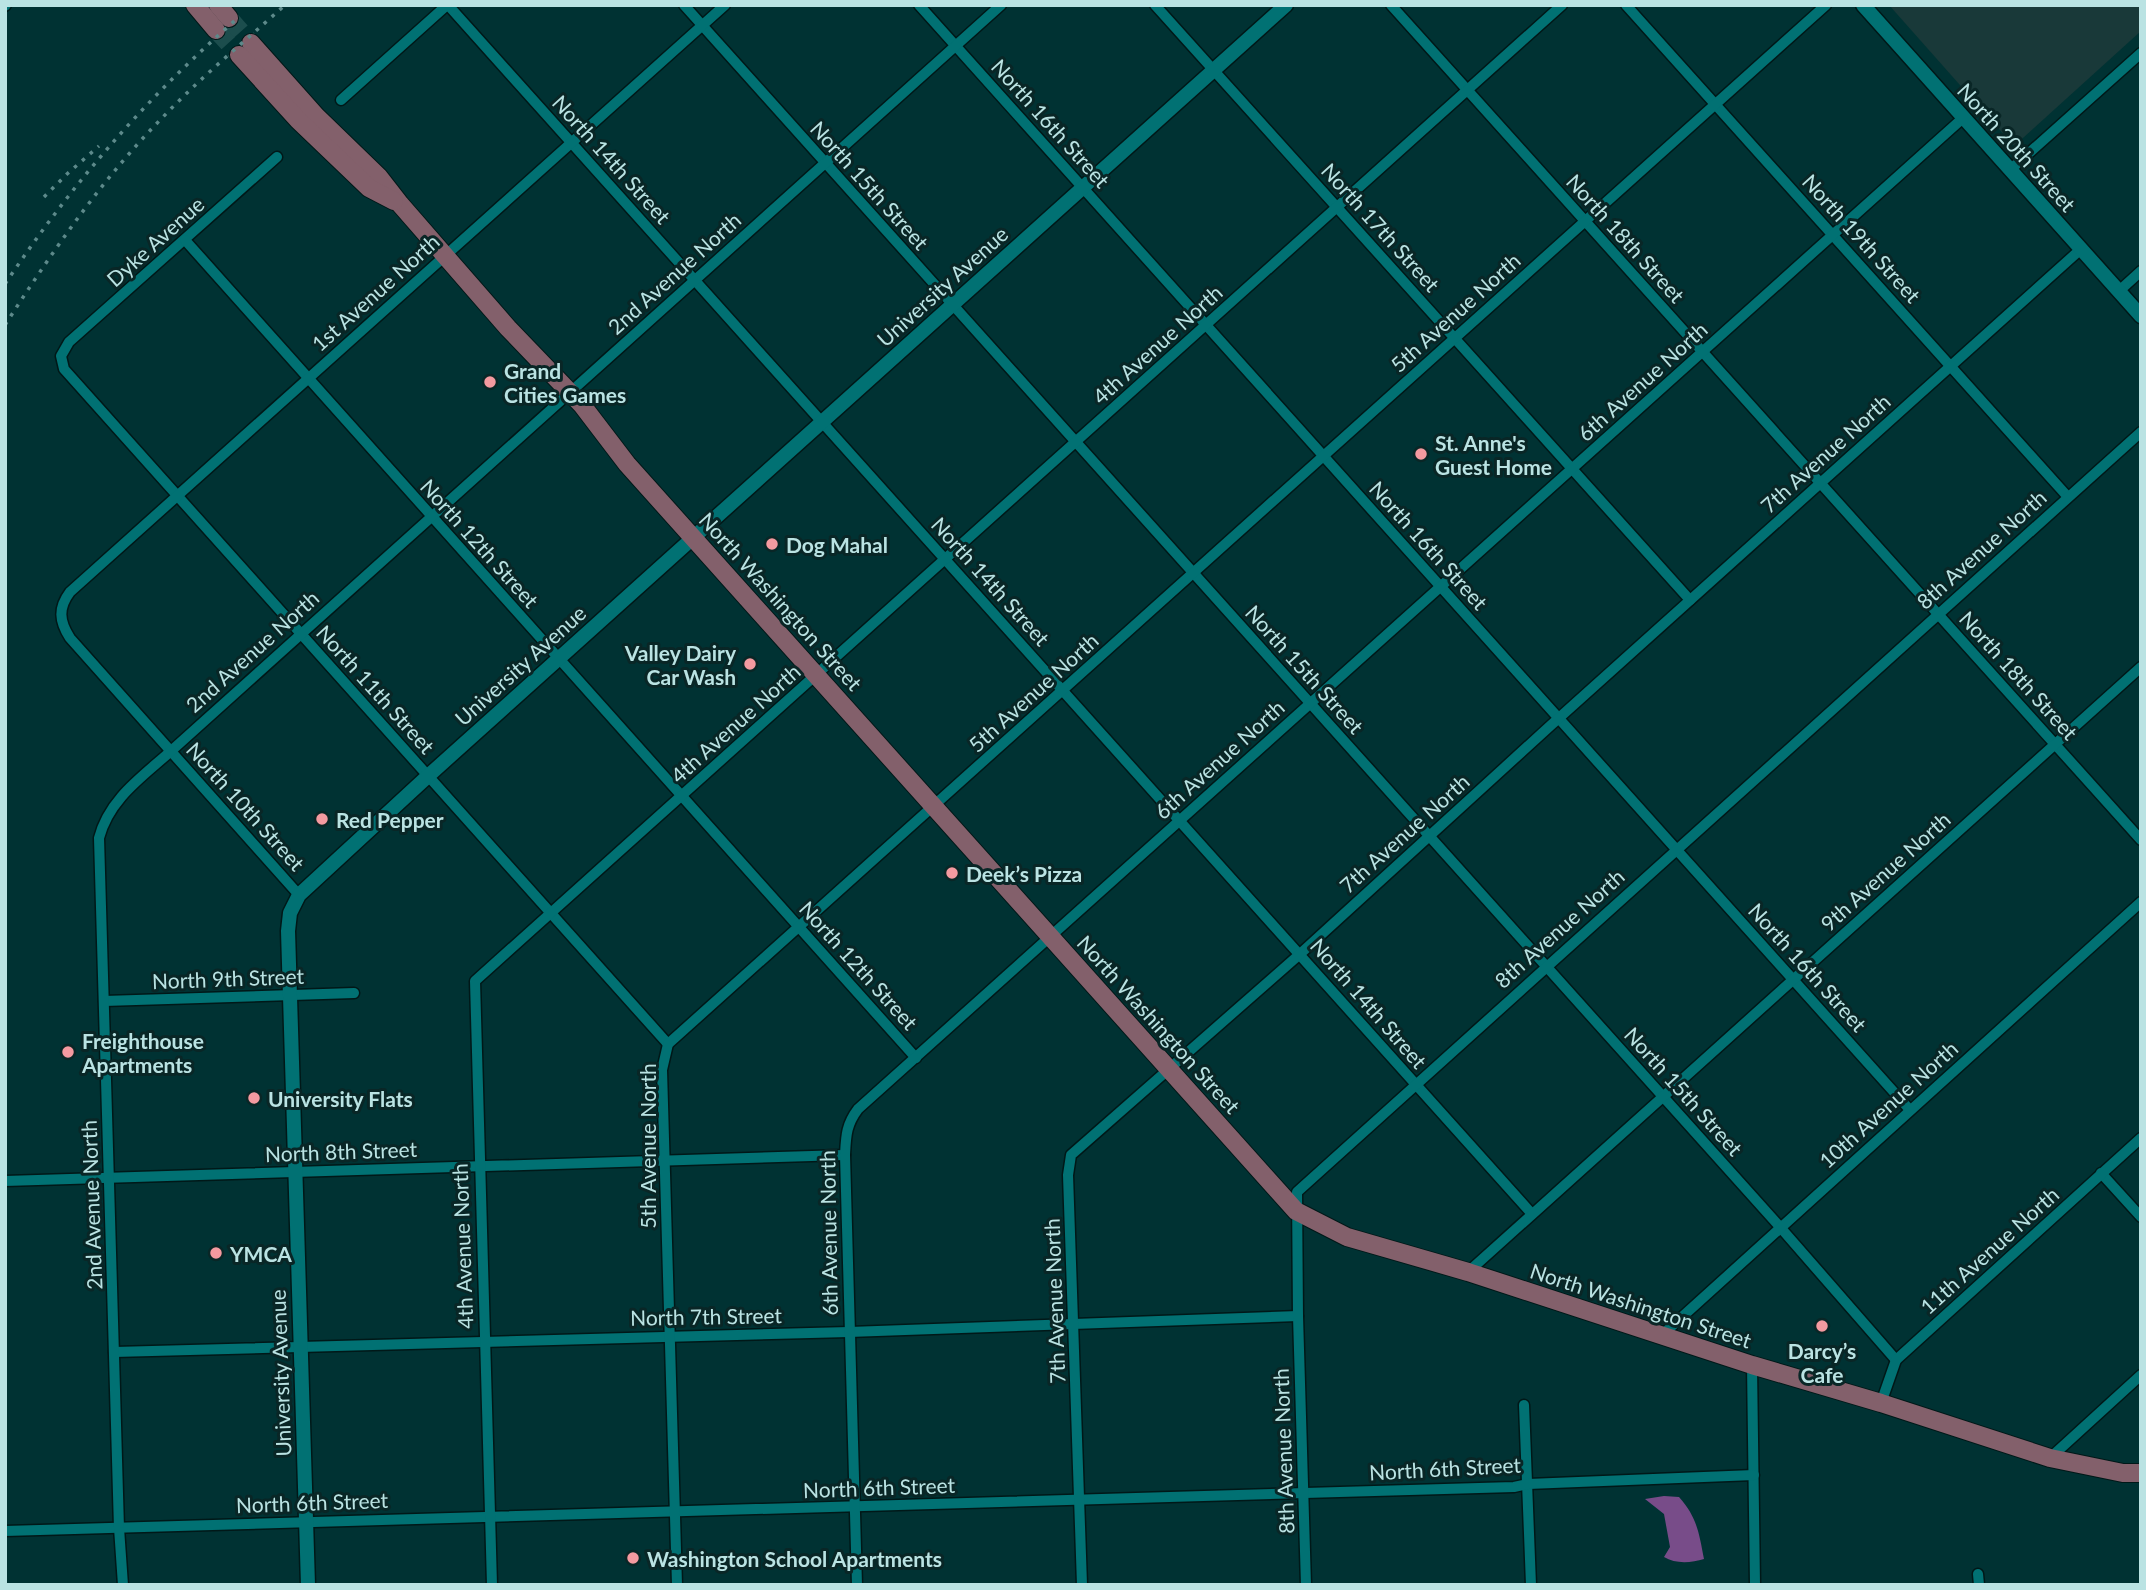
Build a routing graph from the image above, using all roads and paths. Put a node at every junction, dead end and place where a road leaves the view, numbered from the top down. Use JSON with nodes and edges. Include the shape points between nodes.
{"nodes":[{"id":1,"x":195,"y":5,"type":"edge"},
{"id":2,"x":448,"y":5,"type":"edge"},
{"id":3,"x":684,"y":5,"type":"edge"},
{"id":4,"x":725,"y":5,"type":"edge"},
{"id":5,"x":919,"y":5,"type":"edge"},
{"id":6,"x":1001,"y":5,"type":"edge"},
{"id":7,"x":1155,"y":5,"type":"edge"},
{"id":8,"x":1286,"y":5,"type":"edge"},
{"id":9,"x":1391,"y":5,"type":"edge"},
{"id":10,"x":1562,"y":5,"type":"edge"},
{"id":11,"x":1626,"y":5,"type":"edge"},
{"id":12,"x":1826,"y":5,"type":"edge"},
{"id":13,"x":1863,"y":5,"type":"edge"},
{"id":14,"x":221,"y":18,"type":"tunnel mouth"},
{"id":15,"x":702,"y":26,"type":"junction"},
{"id":16,"x":956,"y":46,"type":"junction"},
{"id":17,"x":245,"y":49,"type":"tunnel mouth"},
{"id":18,"x":2141,"y":53,"type":"edge"},
{"id":19,"x":1213,"y":70,"type":"junction"},
{"id":20,"x":1468,"y":91,"type":"junction"},
{"id":21,"x":341,"y":100,"type":"dead end"},
{"id":22,"x":1715,"y":104,"type":"junction"},
{"id":23,"x":1963,"y":118,"type":"junction"},
{"id":24,"x":571,"y":141,"type":"junction"},
{"id":25,"x":277,"y":158,"type":"dead end"},
{"id":26,"x":825,"y":163,"type":"junction"},
{"id":27,"x":2010,"y":170,"type":"junction"},
{"id":28,"x":1082,"y":187,"type":"junction"},
{"id":29,"x":1337,"y":208,"type":"junction"},
{"id":30,"x":1585,"y":222,"type":"junction"},
{"id":31,"x":1833,"y":235,"type":"junction"},
{"id":32,"x":185,"y":240,"type":"junction"},
{"id":33,"x":2081,"y":249,"type":"junction"},
{"id":34,"x":444,"y":256,"type":"junction"},
{"id":35,"x":2141,"y":271,"type":"edge"},
{"id":36,"x":694,"y":280,"type":"junction"},
{"id":37,"x":2119,"y":291,"type":"junction"},
{"id":38,"x":952,"y":305,"type":"junction"},
{"id":39,"x":2141,"y":316,"type":"edge"},
{"id":40,"x":1207,"y":326,"type":"junction"},
{"id":41,"x":1455,"y":337,"type":"junction"},
{"id":42,"x":1703,"y":352,"type":"junction"},
{"id":43,"x":61,"y":356,"type":"joint"},
{"id":44,"x":1951,"y":366,"type":"junction"},
{"id":45,"x":308,"y":379,"type":"junction"},
{"id":46,"x":570,"y":393,"type":"junction"},
{"id":47,"x":822,"y":422,"type":"junction"},
{"id":48,"x":2141,"y":432,"type":"edge"},
{"id":49,"x":1076,"y":442,"type":"junction"},
{"id":50,"x":1324,"y":456,"type":"junction"},
{"id":51,"x":1571,"y":471,"type":"junction"},
{"id":52,"x":1821,"y":484,"type":"junction"},
{"id":53,"x":177,"y":496,"type":"junction"},
{"id":54,"x":2068,"y":497,"type":"junction"},
{"id":55,"x":431,"y":517,"type":"junction"},
{"id":56,"x":693,"y":538,"type":"junction"},
{"id":57,"x":946,"y":560,"type":"junction"},
{"id":58,"x":1193,"y":573,"type":"junction"},
{"id":59,"x":1441,"y":586,"type":"junction"},
{"id":60,"x":1690,"y":600,"type":"junction"},
{"id":61,"x":61,"y":614,"type":"joint"},
{"id":62,"x":1938,"y":614,"type":"junction"},
{"id":63,"x":301,"y":634,"type":"junction"},
{"id":64,"x":558,"y":658,"type":"junction"},
{"id":65,"x":2141,"y":667,"type":"edge"},
{"id":66,"x":816,"y":676,"type":"junction"},
{"id":67,"x":1063,"y":691,"type":"junction"},
{"id":68,"x":1311,"y":704,"type":"junction"},
{"id":69,"x":1558,"y":718,"type":"junction"},
{"id":70,"x":2054,"y":745,"type":"junction"},
{"id":71,"x":170,"y":751,"type":"junction"},
{"id":72,"x":428,"y":776,"type":"junction"},
{"id":73,"x":682,"y":796,"type":"junction"},
{"id":74,"x":934,"y":807,"type":"junction"},
{"id":75,"x":1179,"y":821,"type":"junction"},
{"id":76,"x":1429,"y":836,"type":"junction"},
{"id":77,"x":2141,"y":840,"type":"edge"},
{"id":78,"x":1676,"y":849,"type":"junction"},
{"id":79,"x":299,"y":895,"type":"junction"},
{"id":80,"x":2141,"y":902,"type":"edge"},
{"id":81,"x":551,"y":914,"type":"junction"},
{"id":82,"x":799,"y":926,"type":"junction"},
{"id":83,"x":1051,"y":937,"type":"junction"},
{"id":84,"x":1300,"y":954,"type":"junction"},
{"id":85,"x":1546,"y":966,"type":"junction"},
{"id":86,"x":1793,"y":980,"type":"junction"},
{"id":87,"x":354,"y":993,"type":"dead end"},
{"id":88,"x":289,"y":994,"type":"junction"},
{"id":89,"x":104,"y":1001,"type":"junction"},
{"id":90,"x":668,"y":1044,"type":"junction"},
{"id":91,"x":916,"y":1058,"type":"junction"},
{"id":92,"x":1169,"y":1069,"type":"junction"},
{"id":93,"x":1415,"y":1084,"type":"junction"},
{"id":94,"x":1663,"y":1098,"type":"junction"},
{"id":95,"x":1910,"y":1110,"type":"junction"},
{"id":96,"x":2141,"y":1138,"type":"edge"},
{"id":97,"x":845,"y":1155,"type":"junction"},
{"id":98,"x":665,"y":1161,"type":"junction"},
{"id":99,"x":479,"y":1166,"type":"junction"},
{"id":100,"x":296,"y":1172,"type":"junction"},
{"id":101,"x":2101,"y":1173,"type":"junction"},
{"id":102,"x":109,"y":1178,"type":"junction"},
{"id":103,"x":5,"y":1181,"type":"edge"},
{"id":104,"x":1296,"y":1211,"type":"junction"},
{"id":105,"x":1532,"y":1214,"type":"junction"},
{"id":106,"x":2141,"y":1217,"type":"edge"},
{"id":107,"x":1780,"y":1227,"type":"junction"},
{"id":108,"x":1468,"y":1272,"type":"junction"},
{"id":109,"x":1298,"y":1316,"type":"junction"},
{"id":110,"x":1074,"y":1324,"type":"junction"},
{"id":111,"x":849,"y":1332,"type":"junction"},
{"id":112,"x":1662,"y":1335,"type":"junction"},
{"id":113,"x":670,"y":1336,"type":"junction"},
{"id":114,"x":484,"y":1342,"type":"junction"},
{"id":115,"x":299,"y":1346,"type":"junction"},
{"id":116,"x":114,"y":1352,"type":"junction"},
{"id":117,"x":1896,"y":1360,"type":"junction"},
{"id":118,"x":1752,"y":1365,"type":"junction"},
{"id":119,"x":2141,"y":1375,"type":"edge"},
{"id":120,"x":1881,"y":1403,"type":"junction"},
{"id":121,"x":1524,"y":1405,"type":"dead end"},
{"id":122,"x":2050,"y":1458,"type":"junction"},
{"id":123,"x":2141,"y":1473,"type":"edge"},
{"id":124,"x":1754,"y":1475,"type":"junction"},
{"id":125,"x":1528,"y":1484,"type":"junction"},
{"id":126,"x":1304,"y":1493,"type":"junction"},
{"id":127,"x":1080,"y":1499,"type":"junction"},
{"id":128,"x":855,"y":1507,"type":"junction"},
{"id":129,"x":676,"y":1513,"type":"junction"},
{"id":130,"x":490,"y":1517,"type":"junction"},
{"id":131,"x":307,"y":1521,"type":"junction"},
{"id":132,"x":119,"y":1528,"type":"junction"},
{"id":133,"x":5,"y":1531,"type":"edge"},
{"id":134,"x":123,"y":1585,"type":"edge"},
{"id":135,"x":308,"y":1585,"type":"edge"},
{"id":136,"x":492,"y":1585,"type":"edge"},
{"id":137,"x":677,"y":1585,"type":"edge"},
{"id":138,"x":858,"y":1585,"type":"edge"},
{"id":139,"x":1082,"y":1585,"type":"edge"},
{"id":140,"x":1306,"y":1585,"type":"edge"},
{"id":141,"x":1531,"y":1585,"type":"edge"},
{"id":142,"x":1755,"y":1585,"type":"edge"}],
"edges":[{"from":1,"to":14,"type":"main road"},
{"from":2,"to":21,"type":"street"},
{"from":2,"to":24,"type":"street","name":"North 14th Street"},
{"from":3,"to":15,"type":"street","name":"North 15th Street"},
{"from":4,"to":15,"type":"street","name":"1st Avenue North"},
{"from":5,"to":16,"type":"street","name":"North 16th Street"},
{"from":6,"to":16,"type":"street","name":"2nd Avenue North"},
{"from":7,"to":19,"type":"street","name":"North 17th Street"},
{"from":8,"to":19,"type":"street","name":"University Avenue"},
{"from":9,"to":20,"type":"street","name":"North 18th Street"},
{"from":10,"to":20,"type":"street","name":"4th Avenue North"},
{"from":11,"to":22,"type":"street","name":"North 19th Street"},
{"from":12,"to":22,"type":"street","name":"5th Avenue North"},
{"from":13,"to":23,"type":"street","name":"North 20th Street"},
{"from":15,"to":24,"type":"street","name":"1st Avenue North"},
{"from":15,"to":26,"type":"street","name":"North 15th Street"},
{"from":16,"to":26,"type":"street","name":"2nd Avenue North"},
{"from":16,"to":28,"type":"street","name":"North 16th Street"},
{"from":17,"to":34,"type":"main road","name":"North Washington Street","via":[[379,177]]},
{"from":18,"to":27,"type":"street"},
{"from":19,"to":28,"type":"street","name":"University Avenue"},
{"from":19,"to":29,"type":"street","name":"North 17th Street"},
{"from":20,"to":29,"type":"street","name":"4th Avenue North"},
{"from":20,"to":30,"type":"street","name":"North 18th Street"},
{"from":22,"to":30,"type":"street","name":"5th Avenue North"},
{"from":22,"to":31,"type":"street","name":"North 19th Street"},
{"from":23,"to":27,"type":"street","name":"North 20th Street"},
{"from":23,"to":31,"type":"street","name":"6th Avenue North"},
{"from":24,"to":34,"type":"street","name":"1st Avenue North"},
{"from":24,"to":36,"type":"street","name":"North 14th Street"},
{"from":25,"to":32,"type":"street","name":"Dyke Avenue"},
{"from":26,"to":36,"type":"street","name":"2nd Avenue North"},
{"from":26,"to":38,"type":"street","name":"North 15th Street"},
{"from":27,"to":33,"type":"street","name":"North 20th Street"},
{"from":28,"to":38,"type":"street","name":"University Avenue"},
{"from":28,"to":40,"type":"street","name":"North 16th Street"},
{"from":29,"to":40,"type":"street","name":"4th Avenue North"},
{"from":29,"to":41,"type":"street","name":"North 17th Street"},
{"from":30,"to":41,"type":"street","name":"5th Avenue North"},
{"from":30,"to":42,"type":"street","name":"North 18th Street"},
{"from":31,"to":42,"type":"street","name":"6th Avenue North"},
{"from":31,"to":44,"type":"street","name":"North 19th Street"},
{"from":32,"to":43,"type":"street","name":"Dyke Avenue","via":[[69,342]]},
{"from":32,"to":45,"type":"street","name":"North 12th Street"},
{"from":33,"to":37,"type":"street","name":"North 20th Street"},
{"from":33,"to":44,"type":"street","name":"7th Avenue North"},
{"from":34,"to":45,"type":"street","name":"1st Avenue North"},
{"from":34,"to":46,"type":"main road","name":"North Washington Street"},
{"from":35,"to":37,"type":"street"},
{"from":36,"to":46,"type":"street","name":"2nd Avenue North"},
{"from":36,"to":47,"type":"street","name":"North 14th Street"},
{"from":37,"to":39,"type":"street","name":"North 20th Street"},
{"from":38,"to":47,"type":"street","name":"University Avenue"},
{"from":38,"to":49,"type":"street","name":"North 15th Street"},
{"from":40,"to":49,"type":"street","name":"4th Avenue North"},
{"from":40,"to":50,"type":"street","name":"North 16th Street"},
{"from":41,"to":50,"type":"street","name":"5th Avenue North"},
{"from":41,"to":51,"type":"street","name":"North 17th Street"},
{"from":42,"to":51,"type":"street","name":"6th Avenue North"},
{"from":42,"to":52,"type":"street","name":"North 18th Street"},
{"from":43,"to":53,"type":"street","name":"North 11th Street","via":[[64,369]]},
{"from":44,"to":52,"type":"street","name":"7th Avenue North"},
{"from":44,"to":54,"type":"street","name":"North 19th Street"},
{"from":45,"to":53,"type":"street","name":"1st Avenue North"},
{"from":45,"to":55,"type":"street","name":"North 12th Street"},
{"from":46,"to":55,"type":"street","name":"2nd Avenue North"},
{"from":46,"to":56,"type":"main road","name":"North Washington Street"},
{"from":47,"to":56,"type":"street","name":"University Avenue"},
{"from":47,"to":57,"type":"street","name":"North 14th Street"},
{"from":48,"to":54,"type":"street","name":"8th Avenue North"},
{"from":49,"to":57,"type":"street","name":"4th Avenue North"},
{"from":49,"to":58,"type":"street","name":"North 15th Street"},
{"from":50,"to":58,"type":"street","name":"5th Avenue North"},
{"from":50,"to":59,"type":"street","name":"North 16th Street"},
{"from":51,"to":59,"type":"street","name":"6th Avenue North"},
{"from":51,"to":60,"type":"street","name":"North 17th Street"},
{"from":52,"to":60,"type":"street","name":"7th Avenue North"},
{"from":52,"to":62,"type":"street","name":"North 18th Street"},
{"from":53,"to":61,"type":"street","name":"1st Avenue North","via":[[70,592]]},
{"from":53,"to":63,"type":"street","name":"North 11th Street"},
{"from":54,"to":62,"type":"street","name":"8th Avenue North"},
{"from":55,"to":63,"type":"street","name":"2nd Avenue North"},
{"from":55,"to":64,"type":"street","name":"North 12th Street"},
{"from":56,"to":64,"type":"street","name":"University Avenue"},
{"from":56,"to":66,"type":"main road","name":"North Washington Street"},
{"from":57,"to":66,"type":"street","name":"4th Avenue North"},
{"from":57,"to":67,"type":"street","name":"North 14th Street"},
{"from":58,"to":67,"type":"street","name":"5th Avenue North"},
{"from":58,"to":68,"type":"street","name":"North 15th Street"},
{"from":59,"to":68,"type":"street","name":"6th Avenue North"},
{"from":59,"to":69,"type":"street","name":"North 16th Street"},
{"from":60,"to":69,"type":"street","name":"7th Avenue North"},
{"from":61,"to":71,"type":"street","name":"North 10th Street","via":[[70,638]]},
{"from":62,"to":70,"type":"street","name":"North 18th Street"},
{"from":62,"to":78,"type":"street","name":"8th Avenue North"},
{"from":63,"to":71,"type":"street","name":"2nd Avenue North"},
{"from":63,"to":72,"type":"street","name":"North 11th Street"},
{"from":64,"to":72,"type":"street","name":"University Avenue"},
{"from":64,"to":73,"type":"street","name":"North 12th Street"},
{"from":65,"to":70,"type":"street","name":"9th Avenue North"},
{"from":66,"to":73,"type":"street","name":"4th Avenue North"},
{"from":66,"to":74,"type":"main road","name":"North Washington Street"},
{"from":67,"to":74,"type":"street","name":"5th Avenue North"},
{"from":67,"to":75,"type":"street","name":"North 14th Street"},
{"from":68,"to":75,"type":"street","name":"6th Avenue North"},
{"from":68,"to":76,"type":"street","name":"North 15th Street"},
{"from":69,"to":76,"type":"street","name":"7th Avenue North"},
{"from":69,"to":78,"type":"street","name":"North 16th Street"},
{"from":70,"to":77,"type":"street","name":"North 18th Street"},
{"from":70,"to":86,"type":"street","name":"9th Avenue North"},
{"from":71,"to":79,"type":"street","name":"North 10th Street"},
{"from":71,"to":89,"type":"street","name":"2nd Avenue North","via":[[119,798],[99,838]]},
{"from":72,"to":79,"type":"street","name":"University Avenue"},
{"from":72,"to":81,"type":"street","name":"North 11th Street"},
{"from":73,"to":81,"type":"street","name":"4th Avenue North"},
{"from":73,"to":82,"type":"street","name":"North 12th Street"},
{"from":74,"to":82,"type":"street","name":"5th Avenue North"},
{"from":74,"to":83,"type":"main road","name":"North Washington Street"},
{"from":75,"to":83,"type":"street","name":"6th Avenue North"},
{"from":75,"to":84,"type":"street","name":"North 14th Street"},
{"from":76,"to":84,"type":"street","name":"7th Avenue North"},
{"from":76,"to":85,"type":"street","name":"North 15th Street"},
{"from":78,"to":85,"type":"street","name":"8th Avenue North"},
{"from":78,"to":86,"type":"street","name":"North 16th Street"},
{"from":79,"to":88,"type":"street","name":"University Avenue","via":[[288,931]]},
{"from":80,"to":95,"type":"street","name":"10th Avenue North"},
{"from":81,"to":90,"type":"street","name":"North 11th Street"},
{"from":81,"to":99,"type":"street","name":"4th Avenue North","via":[[475,981]]},
{"from":82,"to":90,"type":"street","name":"5th Avenue North"},
{"from":82,"to":91,"type":"street","name":"North 12th Street"},
{"from":83,"to":91,"type":"street","name":"6th Avenue North"},
{"from":83,"to":92,"type":"main road","name":"North Washington Street"},
{"from":84,"to":92,"type":"street","name":"7th Avenue North"},
{"from":84,"to":93,"type":"street","name":"North 14th Street"},
{"from":85,"to":93,"type":"street","name":"8th Avenue North"},
{"from":85,"to":94,"type":"street","name":"North 15th Street"},
{"from":86,"to":94,"type":"street","name":"9th Avenue North"},
{"from":86,"to":95,"type":"street","name":"North 16th Street"},
{"from":87,"to":88,"type":"street","name":"North 9th Street"},
{"from":88,"to":89,"type":"street","name":"North 9th Street"},
{"from":88,"to":100,"type":"street","name":"University Avenue"},
{"from":89,"to":102,"type":"street","name":"2nd Avenue North"},
{"from":90,"to":98,"type":"street","name":"5th Avenue North","via":[[662,1070]]},
{"from":91,"to":97,"type":"street","name":"6th Avenue North","via":[[858,1109],[846,1128]]},
{"from":92,"to":104,"type":"main road","name":"North Washington Street"},
{"from":92,"to":110,"type":"street","name":"7th Avenue North","via":[[1071,1155]]},
{"from":93,"to":104,"type":"street","name":"8th Avenue North","via":[[1297,1192]]},
{"from":93,"to":105,"type":"street","name":"North 14th Street"},
{"from":94,"to":105,"type":"street","name":"9th Avenue North"},
{"from":94,"to":107,"type":"street","name":"North 15th Street"},
{"from":95,"to":107,"type":"street","name":"10th Avenue North"},
{"from":96,"to":101,"type":"street","name":"11th Avenue North"},
{"from":97,"to":98,"type":"street","name":"North 8th Street"},
{"from":97,"to":111,"type":"street","name":"6th Avenue North"},
{"from":98,"to":99,"type":"street","name":"North 8th Street"},
{"from":98,"to":113,"type":"street","name":"5th Avenue North"},
{"from":99,"to":100,"type":"street","name":"North 8th Street"},
{"from":99,"to":114,"type":"street","name":"4th Avenue North"},
{"from":100,"to":102,"type":"street","name":"North 8th Street"},
{"from":100,"to":115,"type":"street","name":"University Avenue"},
{"from":101,"to":106,"type":"street"},
{"from":101,"to":117,"type":"street","name":"11th Avenue North"},
{"from":102,"to":103,"type":"street","name":"North 8th Street"},
{"from":102,"to":116,"type":"street","name":"2nd Avenue North"},
{"from":104,"to":108,"type":"main road","name":"North Washington Street","via":[[1347,1237]]},
{"from":104,"to":109,"type":"street","name":"8th Avenue North"},
{"from":105,"to":108,"type":"street","name":"9th Avenue North"},
{"from":107,"to":112,"type":"street","name":"10th Avenue North"},
{"from":107,"to":117,"type":"street","name":"North 15th Street"},
{"from":108,"to":112,"type":"main road","name":"North Washington Street"},
{"from":109,"to":110,"type":"street","name":"North 7th Street"},
{"from":109,"to":126,"type":"street","name":"8th Avenue North"},
{"from":110,"to":111,"type":"street","name":"North 7th Street"},
{"from":110,"to":127,"type":"street","name":"7th Avenue North"},
{"from":111,"to":113,"type":"street","name":"North 7th Street"},
{"from":111,"to":128,"type":"street","name":"6th Avenue North"},
{"from":112,"to":118,"type":"main road","name":"North Washington Street"},
{"from":113,"to":114,"type":"street","name":"North 7th Street"},
{"from":113,"to":129,"type":"street","name":"5th Avenue North"},
{"from":114,"to":115,"type":"street","name":"North 7th Street"},
{"from":114,"to":130,"type":"street","name":"4th Avenue North"},
{"from":115,"to":116,"type":"street","name":"North 7th Street"},
{"from":115,"to":131,"type":"street","name":"University Avenue"},
{"from":116,"to":132,"type":"street","name":"2nd Avenue North"},
{"from":117,"to":120,"type":"street","name":"11th Avenue North"},
{"from":118,"to":120,"type":"main road","name":"North Washington Street"},
{"from":118,"to":124,"type":"street"},
{"from":119,"to":122,"type":"street"},
{"from":120,"to":122,"type":"main road","name":"North Washington Street"},
{"from":121,"to":125,"type":"street"},
{"from":122,"to":123,"type":"main road","name":"North Washington Street"},
{"from":124,"to":125,"type":"street","name":"North 6th Street"},
{"from":124,"to":142,"type":"street"},
{"from":125,"to":126,"type":"street","name":"North 6th Street"},
{"from":125,"to":141,"type":"street"},
{"from":126,"to":127,"type":"street","name":"North 6th Street"},
{"from":126,"to":140,"type":"street","name":"8th Avenue North"},
{"from":127,"to":128,"type":"street","name":"North 6th Street"},
{"from":127,"to":139,"type":"street","name":"7th Avenue North"},
{"from":128,"to":129,"type":"street","name":"North 6th Street"},
{"from":128,"to":138,"type":"street","name":"6th Avenue North"},
{"from":129,"to":130,"type":"street","name":"North 6th Street"},
{"from":129,"to":137,"type":"street","name":"5th Avenue North"},
{"from":130,"to":131,"type":"street","name":"North 6th Street"},
{"from":130,"to":136,"type":"street","name":"4th Avenue North"},
{"from":131,"to":132,"type":"street","name":"North 6th Street"},
{"from":131,"to":135,"type":"street","name":"University Avenue"},
{"from":132,"to":133,"type":"street","name":"North 6th Street"},
{"from":132,"to":134,"type":"street","name":"2nd Avenue North"}]}
